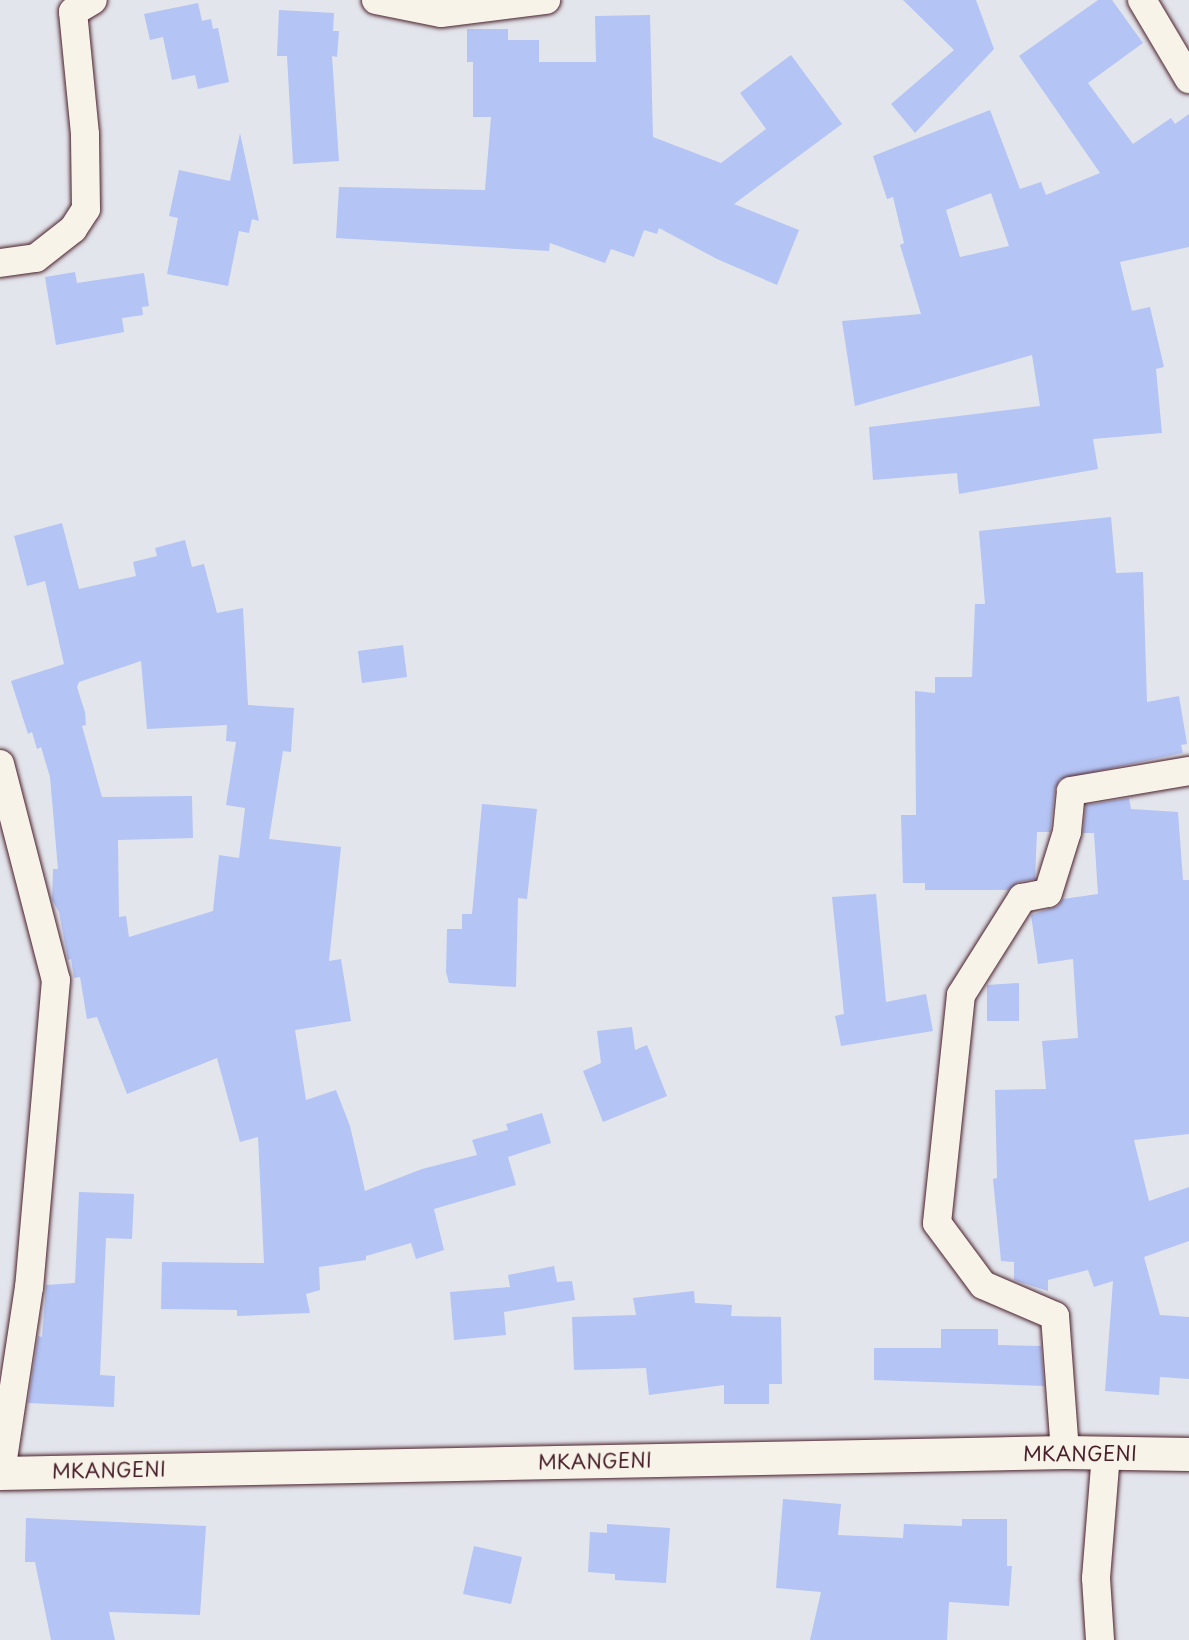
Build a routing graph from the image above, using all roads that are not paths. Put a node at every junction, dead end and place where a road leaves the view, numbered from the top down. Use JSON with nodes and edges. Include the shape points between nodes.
{"nodes":[{"id":1,"x":376,"y":0,"type":"edge"},
{"id":2,"x":546,"y":0,"type":"edge"},
{"id":3,"x":1142,"y":0,"type":"edge"},
{"id":4,"x":72,"y":4,"type":"edge"},
{"id":5,"x":1189,"y":79,"type":"edge"},
{"id":6,"x":0,"y":263,"type":"edge"},
{"id":7,"x":0,"y":764,"type":"edge"},
{"id":8,"x":1189,"y":771,"type":"edge"},
{"id":9,"x":1065,"y":1452,"type":"junction"},
{"id":10,"x":1106,"y":1453,"type":"junction"},
{"id":11,"x":1189,"y":1454,"type":"edge"},
{"id":12,"x":0,"y":1473,"type":"edge"},
{"id":13,"x":1100,"y":1640,"type":"edge"}],
"edges":[{"from":1,"to":2,"type":"street","via":[[441,13]]},
{"from":3,"to":5,"type":"street"},
{"from":4,"to":6,"type":"street","via":[[85,134],[86,209],[73,229],[36,258]]},
{"from":7,"to":12,"type":"street","via":[[56,980],[29,1287]]},
{"from":8,"to":9,"type":"street","via":[[1071,791],[1067,832],[1048,893],[1022,898],[962,995],[938,1223],[983,1286],[1055,1316]]},
{"from":9,"to":10,"type":"street","name":"MKANGENI"},
{"from":9,"to":12,"type":"street","name":"MKANGENI"},
{"from":10,"to":11,"type":"street","name":"MKANGENI"},
{"from":10,"to":13,"type":"street","via":[[1096,1578]]}]}
